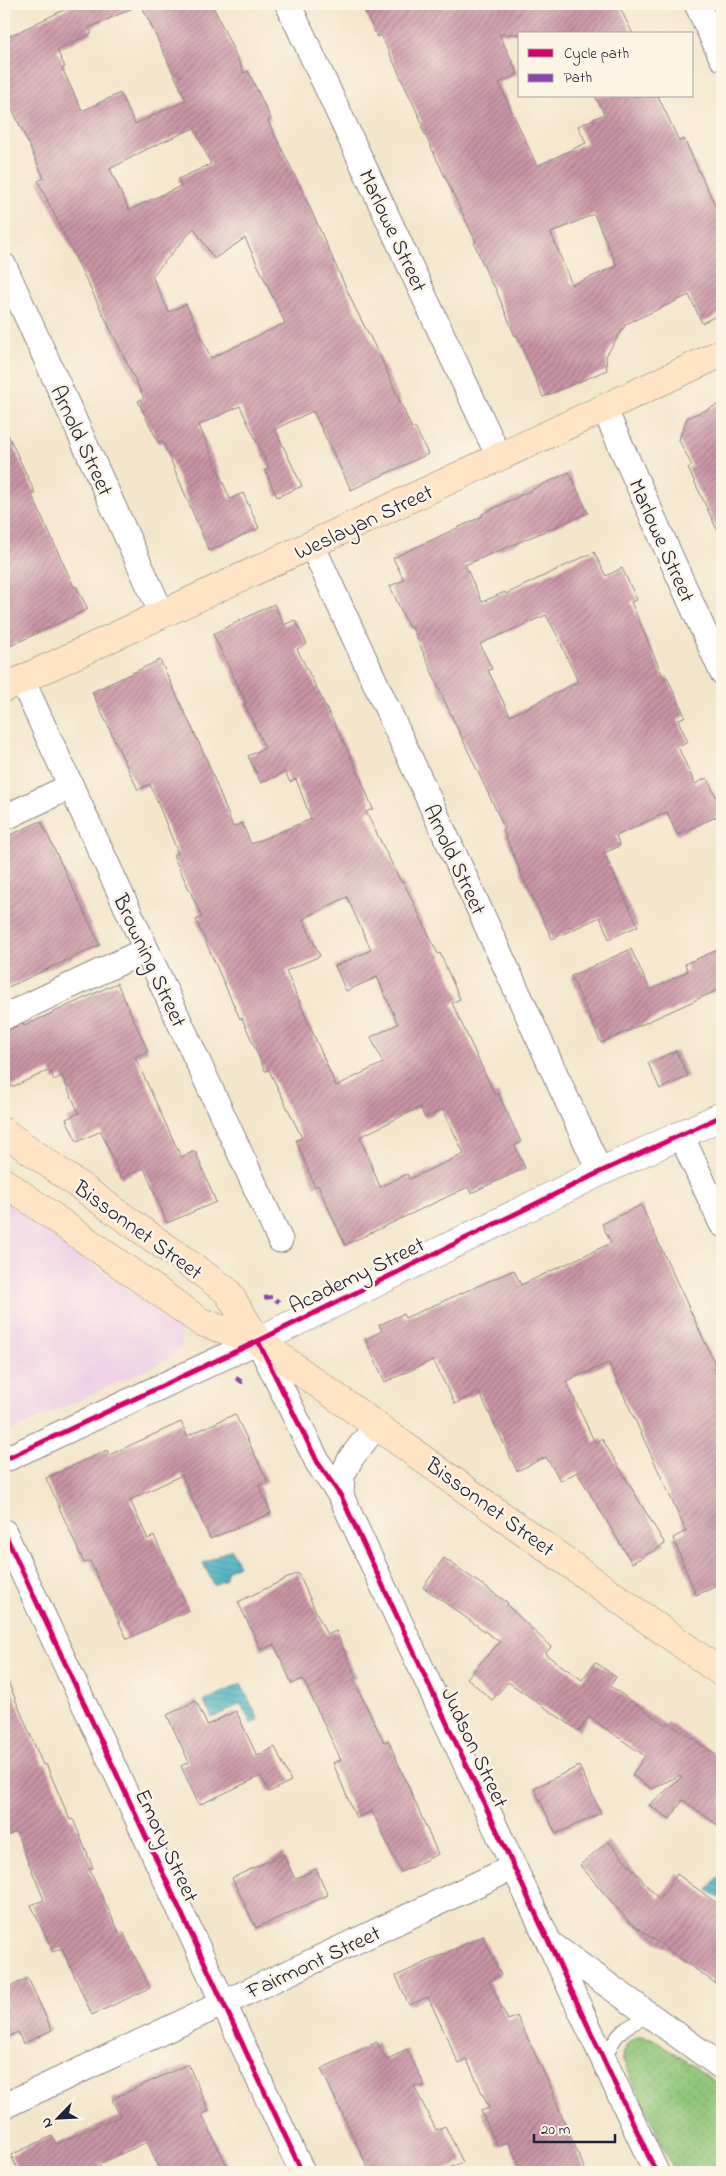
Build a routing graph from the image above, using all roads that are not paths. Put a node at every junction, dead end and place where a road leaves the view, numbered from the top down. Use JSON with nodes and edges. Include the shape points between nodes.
{"nodes":[{"id":1,"x":288,"y":4,"type":"edge"},
{"id":2,"x":697,"y":4,"type":"edge"},
{"id":3,"x":722,"y":58,"type":"edge"},
{"id":4,"x":4,"y":266,"type":"edge"},
{"id":5,"x":722,"y":353,"type":"edge"},
{"id":6,"x":604,"y":408,"type":"junction"},
{"id":7,"x":499,"y":457,"type":"junction"},
{"id":8,"x":312,"y":545,"type":"junction"},
{"id":9,"x":162,"y":614,"type":"junction"},
{"id":10,"x":722,"y":672,"type":"edge"},
{"id":11,"x":13,"y":684,"type":"edge"},
{"id":12,"x":71,"y":786,"type":"junction"},
{"id":13,"x":4,"y":818,"type":"edge"},
{"id":14,"x":146,"y":950,"type":"junction"},
{"id":15,"x":4,"y":1017,"type":"edge"},
{"id":16,"x":722,"y":1116,"type":"edge"},
{"id":17,"x":4,"y":1132,"type":"edge"},
{"id":18,"x":680,"y":1135,"type":"junction"},
{"id":19,"x":600,"y":1172,"type":"junction"},
{"id":20,"x":4,"y":1182,"type":"edge"},
{"id":21,"x":722,"y":1224,"type":"edge"},
{"id":22,"x":280,"y":1240,"type":"dead end"},
{"id":23,"x":258,"y":1341,"type":"junction"},
{"id":24,"x":377,"y":1424,"type":"junction"},
{"id":25,"x":4,"y":1460,"type":"edge"},
{"id":26,"x":341,"y":1496,"type":"junction"},
{"id":27,"x":4,"y":1532,"type":"edge"},
{"id":28,"x":722,"y":1673,"type":"edge"},
{"id":29,"x":514,"y":1867,"type":"junction"},
{"id":30,"x":550,"y":1943,"type":"junction"},
{"id":31,"x":224,"y":2003,"type":"junction"},
{"id":32,"x":652,"y":2016,"type":"junction"},
{"id":33,"x":605,"y":2062,"type":"junction"},
{"id":34,"x":722,"y":2067,"type":"edge"},
{"id":35,"x":4,"y":2106,"type":"edge"},
{"id":36,"x":302,"y":2172,"type":"edge"},
{"id":37,"x":656,"y":2172,"type":"edge"}],
"edges":[{"from":1,"to":7,"type":"street","name":"Marlowe Street"},
{"from":2,"to":3,"type":"street"},
{"from":4,"to":9,"type":"street","name":"Arnold Street"},
{"from":5,"to":6,"type":"main road","name":"Weslayan Street"},
{"from":6,"to":7,"type":"main road","name":"Weslayan Street"},
{"from":6,"to":10,"type":"street","name":"Marlowe Street"},
{"from":7,"to":8,"type":"main road","name":"Weslayan Street"},
{"from":8,"to":9,"type":"main road","name":"Weslayan Street"},
{"from":8,"to":19,"type":"street","name":"Arnold Street"},
{"from":9,"to":11,"type":"main road","name":"Weslayan Street"},
{"from":11,"to":12,"type":"street","name":"Browning Street"},
{"from":12,"to":13,"type":"street"},
{"from":12,"to":14,"type":"street","name":"Browning Street"},
{"from":14,"to":15,"type":"street"},
{"from":14,"to":22,"type":"street","name":"Browning Street"},
{"from":16,"to":18,"type":"street","name":"Academy Street"},
{"from":17,"to":23,"type":"main road","name":"Bissonnet Street","via":[[227,1292]]},
{"from":18,"to":19,"type":"street","name":"Academy Street"},
{"from":18,"to":21,"type":"street"},
{"from":19,"to":23,"type":"street","name":"Academy Street"},
{"from":20,"to":23,"type":"main road","name":"Bissonnet Street","via":[[201,1322]]},
{"from":23,"to":24,"type":"main road","name":"Bissonnet Street"},
{"from":23,"to":25,"type":"street","name":"Academy Street"},
{"from":23,"to":26,"type":"street","name":"Judson Street","via":[[318,1463]]},
{"from":24,"to":26,"type":"street","via":[[351,1458],[342,1476]]},
{"from":24,"to":28,"type":"main road","name":"Bissonnet Street"},
{"from":26,"to":29,"type":"street","name":"Judson Street"},
{"from":27,"to":31,"type":"street","name":"Emory Street"},
{"from":29,"to":30,"type":"street","name":"Judson Street"},
{"from":29,"to":31,"type":"street","name":"Fairmont Street"},
{"from":30,"to":32,"type":"street"},
{"from":30,"to":33,"type":"street","name":"Judson Street"},
{"from":31,"to":35,"type":"street","name":"Fairmont Street"},
{"from":31,"to":36,"type":"street","name":"Emory Street"},
{"from":32,"to":33,"type":"lane","via":[[621,2032],[610,2046]]},
{"from":32,"to":34,"type":"street"},
{"from":33,"to":37,"type":"street","name":"Judson Street"}]}
